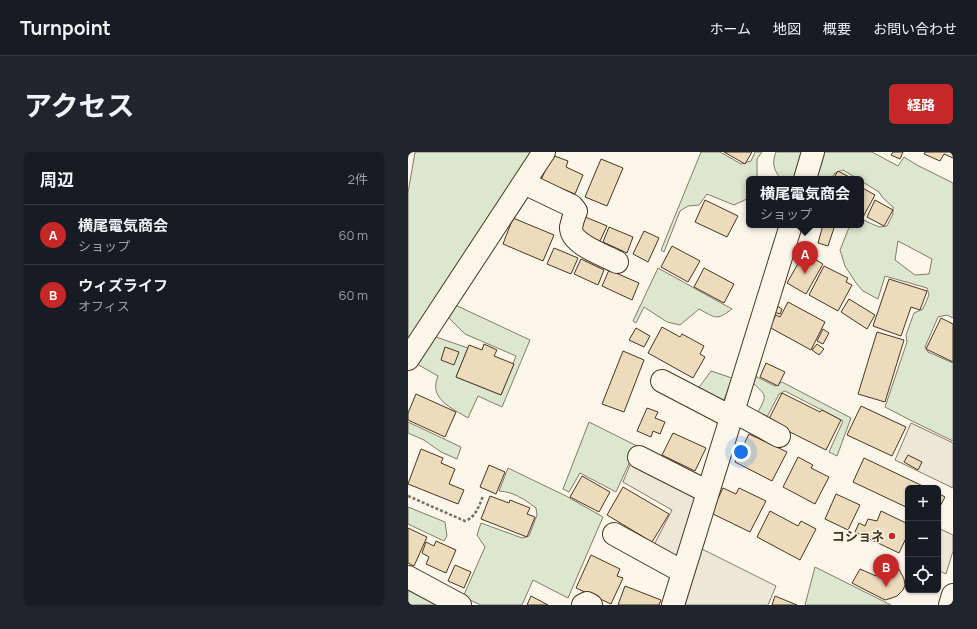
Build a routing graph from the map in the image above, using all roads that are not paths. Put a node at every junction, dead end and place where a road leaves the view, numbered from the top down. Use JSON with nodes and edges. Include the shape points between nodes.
{"nodes":[{"id":1,"x":544,"y":152,"type":"edge"},
{"id":2,"x":813,"y":152,"type":"edge"},
{"id":3,"x":806,"y":176,"type":"edge"},
{"id":4,"x":524,"y":183,"type":"junction"},
{"id":5,"x":790,"y":228,"type":"edge"},
{"id":6,"x":617,"y":262,"type":"dead end"},
{"id":7,"x":408,"y":359,"type":"edge"},
{"id":8,"x":662,"y":381,"type":"dead end"},
{"id":9,"x":732,"y":414,"type":"junction"},
{"id":10,"x":780,"y":436,"type":"dead end"},
{"id":11,"x":639,"y":457,"type":"dead end"},
{"id":12,"x":708,"y":492,"type":"junction"},
{"id":13,"x":614,"y":534,"type":"dead end"},
{"id":14,"x":683,"y":572,"type":"junction"},
{"id":15,"x":408,"y":577,"type":"edge"},
{"id":16,"x":953,"y":595,"type":"edge"},
{"id":17,"x":460,"y":605,"type":"edge"},
{"id":18,"x":583,"y":605,"type":"edge"},
{"id":19,"x":592,"y":605,"type":"edge"},
{"id":20,"x":673,"y":605,"type":"edge"},
{"id":21,"x":950,"y":605,"type":"edge"}],
"edges":[{"from":1,"to":4,"type":"street"},
{"from":2,"to":3,"type":"street"},
{"from":4,"to":6,"type":"street","via":[[572,206],[576,211],[571,227],[573,236],[580,244]]},
{"from":4,"to":7,"type":"street"},
{"from":5,"to":9,"type":"street"},
{"from":8,"to":9,"type":"street"},
{"from":9,"to":10,"type":"street"},
{"from":9,"to":12,"type":"street"},
{"from":11,"to":12,"type":"street"},
{"from":12,"to":14,"type":"street"},
{"from":13,"to":14,"type":"street"},
{"from":14,"to":20,"type":"street"},
{"from":15,"to":17,"type":"street"},
{"from":16,"to":21,"type":"street"},
{"from":18,"to":19,"type":"street"}]}
